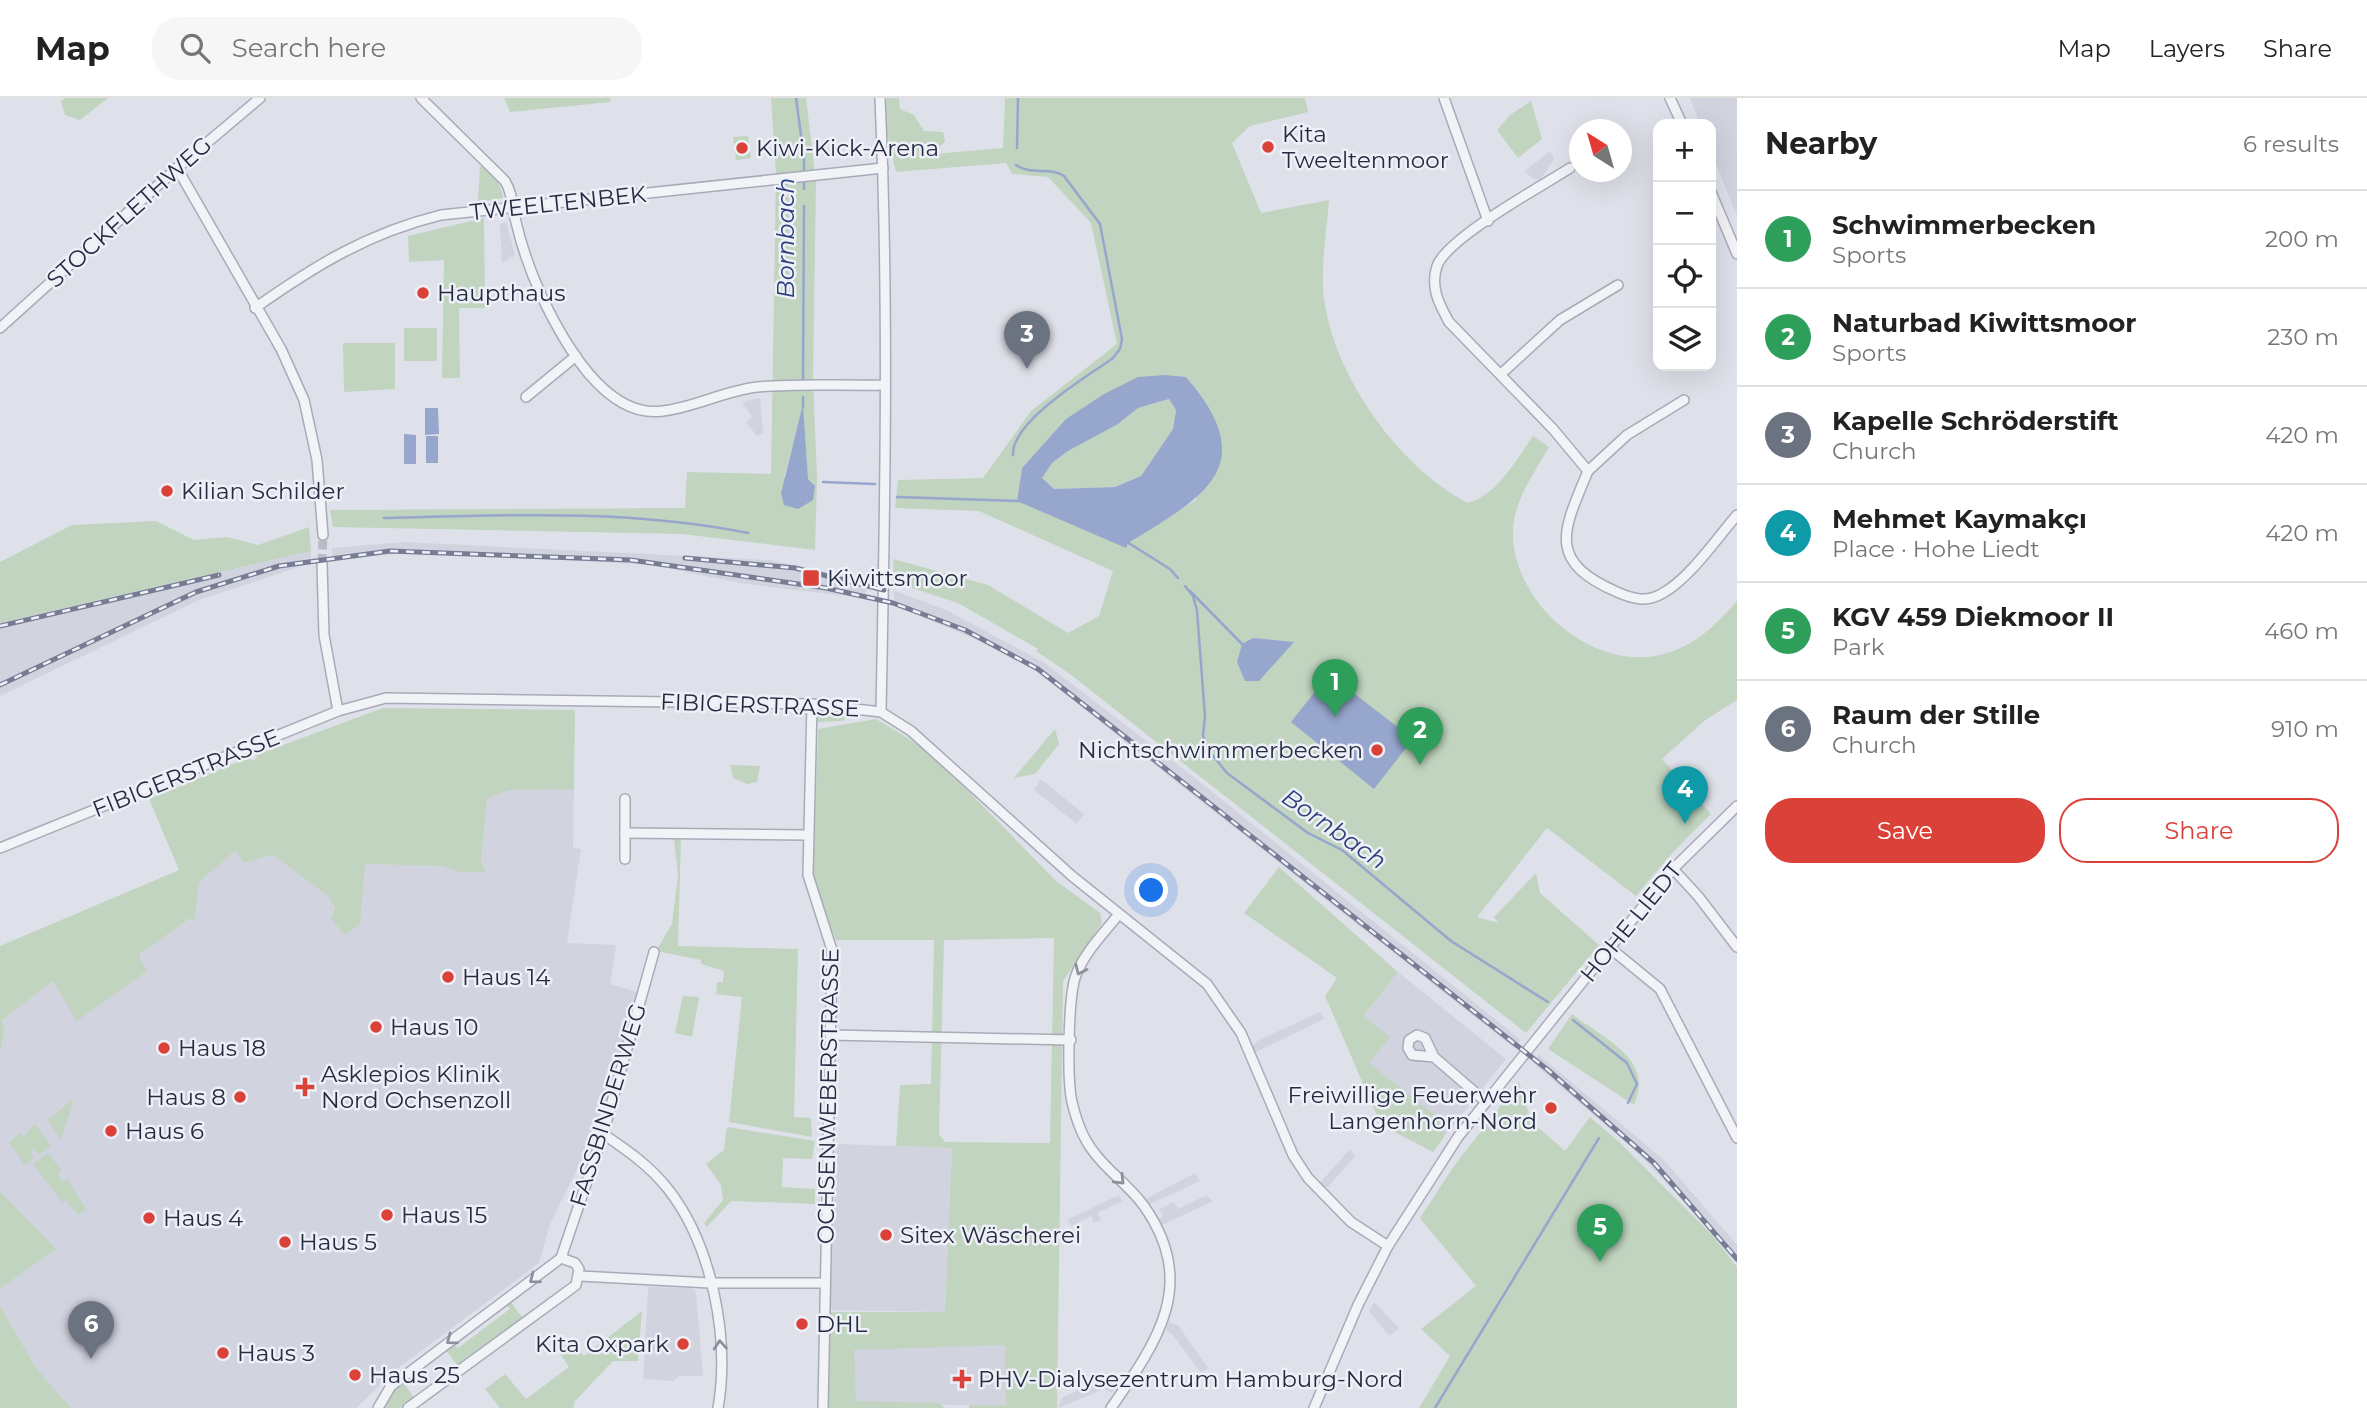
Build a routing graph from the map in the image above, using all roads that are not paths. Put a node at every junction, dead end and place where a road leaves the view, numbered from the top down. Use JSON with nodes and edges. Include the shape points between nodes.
{"nodes":[{"id":1,"x":260,"y":98,"type":"edge"},
{"id":2,"x":421,"y":98,"type":"edge"},
{"id":3,"x":880,"y":98,"type":"edge"},
{"id":4,"x":1444,"y":98,"type":"edge"},
{"id":5,"x":1670,"y":98,"type":"edge"},
{"id":6,"x":1680,"y":119,"type":"edge"},
{"id":7,"x":177,"y":168,"type":"junction"},
{"id":8,"x":883,"y":168,"type":"junction"},
{"id":9,"x":1569,"y":170,"type":"edge"},
{"id":10,"x":1716,"y":204,"type":"edge"},
{"id":11,"x":512,"y":208,"type":"junction"},
{"id":12,"x":1488,"y":221,"type":"junction"},
{"id":13,"x":1737,"y":254,"type":"edge"},
{"id":14,"x":1618,"y":285,"type":"dead end"},
{"id":15,"x":255,"y":308,"type":"junction"},
{"id":16,"x":0,"y":328,"type":"edge"},
{"id":17,"x":576,"y":356,"type":"junction"},
{"id":18,"x":1501,"y":374,"type":"junction"},
{"id":19,"x":885,"y":385,"type":"junction"},
{"id":20,"x":526,"y":397,"type":"dead end"},
{"id":21,"x":1684,"y":400,"type":"dead end"},
{"id":22,"x":1588,"y":471,"type":"junction"},
{"id":23,"x":1737,"y":515,"type":"edge"},
{"id":24,"x":323,"y":535,"type":"tunnel mouth"},
{"id":25,"x":322,"y":563,"type":"tunnel mouth"},
{"id":26,"x":812,"y":704,"type":"junction"},
{"id":27,"x":338,"y":711,"type":"junction"},
{"id":28,"x":881,"y":712,"type":"junction"},
{"id":29,"x":625,"y":799,"type":"dead end"},
{"id":30,"x":1737,"y":806,"type":"edge"},
{"id":31,"x":625,"y":833,"type":"junction"},
{"id":32,"x":807,"y":835,"type":"junction"},
{"id":33,"x":0,"y":848,"type":"edge"},
{"id":34,"x":625,"y":859,"type":"dead end"},
{"id":35,"x":1673,"y":869,"type":"junction"},
{"id":36,"x":1119,"y":914,"type":"junction"},
{"id":37,"x":1737,"y":947,"type":"edge"},
{"id":38,"x":1610,"y":948,"type":"junction"},
{"id":39,"x":654,"y":952,"type":"dead end"},
{"id":40,"x":830,"y":1035,"type":"junction"},
{"id":41,"x":1071,"y":1040,"type":"junction"},
{"id":42,"x":1434,"y":1057,"type":"dead end"},
{"id":43,"x":1485,"y":1101,"type":"junction"},
{"id":44,"x":603,"y":1134,"type":"junction"},
{"id":45,"x":1737,"y":1138,"type":"edge"},
{"id":46,"x":1388,"y":1246,"type":"junction"},
{"id":47,"x":561,"y":1258,"type":"junction"},
{"id":48,"x":580,"y":1276,"type":"junction"},
{"id":49,"x":710,"y":1283,"type":"junction"},
{"id":50,"x":825,"y":1283,"type":"junction"},
{"id":51,"x":378,"y":1408,"type":"edge"},
{"id":52,"x":408,"y":1408,"type":"edge"},
{"id":53,"x":718,"y":1408,"type":"edge"},
{"id":54,"x":823,"y":1408,"type":"edge"},
{"id":55,"x":1111,"y":1408,"type":"edge"},
{"id":56,"x":1314,"y":1408,"type":"edge"}],
"edges":[{"from":1,"to":7,"type":"street","name":"STOCKFLETHWEG"},
{"from":2,"to":11,"type":"street","via":[[505,181],[512,193]]},
{"from":3,"to":8,"type":"street"},
{"from":4,"to":12,"type":"street"},
{"from":5,"to":6,"type":"street"},
{"from":7,"to":15,"type":"street"},
{"from":7,"to":16,"type":"street","name":"STOCKFLETHWEG"},
{"from":8,"to":11,"type":"street","name":"TWEELTENBEK"},
{"from":8,"to":19,"type":"street"},
{"from":9,"to":12,"type":"street"},
{"from":10,"to":13,"type":"street"},
{"from":11,"to":15,"type":"street","name":"TWEELTENBEK","via":[[441,215],[397,226],[325,261]]},
{"from":11,"to":17,"type":"street","via":[[541,295]]},
{"from":12,"to":18,"type":"street","via":[[1444,254],[1434,290],[1449,322]]},
{"from":14,"to":18,"type":"street","via":[[1560,320]]},
{"from":15,"to":24,"type":"street","via":[[281,349],[303,400],[317,460]]},
{"from":17,"to":19,"type":"street","via":[[621,402],[647,412],[757,387]]},
{"from":17,"to":20,"type":"street"},
{"from":18,"to":22,"type":"street"},
{"from":19,"to":28,"type":"street"},
{"from":21,"to":22,"type":"street","via":[[1628,435]]},
{"from":22,"to":23,"type":"street","via":[[1566,529],[1572,561],[1594,582],[1634,600],[1662,595],[1675,585]]},
{"from":25,"to":27,"type":"street","via":[[324,635]]},
{"from":26,"to":27,"type":"street","name":"FIBIGERSTRASSE","via":[[386,698]]},
{"from":26,"to":28,"type":"street","name":"FIBIGERSTRASSE"},
{"from":26,"to":32,"type":"street","name":"OCHSENWEBERSTRASSE"},
{"from":27,"to":33,"type":"street","name":"FIBIGERSTRASSE"},
{"from":28,"to":36,"type":"street","name":"FIBIGERSTRASSE","via":[[911,731]]},
{"from":29,"to":31,"type":"street"},
{"from":30,"to":35,"type":"street","name":"HOHE LIEDT"},
{"from":31,"to":32,"type":"street"},
{"from":31,"to":34,"type":"street"},
{"from":32,"to":40,"type":"street","name":"OCHSENWEBERSTRASSE","via":[[810,886],[832,950]]},
{"from":35,"to":37,"type":"street"},
{"from":35,"to":38,"type":"street","name":"HOHE LIEDT"},
{"from":36,"to":41,"type":"street","one_way":true,"via":[[1076,975]]},
{"from":36,"to":46,"type":"street","name":"FIBIGERSTRASSE","via":[[1215,993],[1241,1033],[1293,1155],[1308,1178],[1352,1222]]},
{"from":38,"to":43,"type":"street","name":"HOHE LIEDT"},
{"from":38,"to":45,"type":"street","via":[[1660,989]]},
{"from":39,"to":44,"type":"street","name":"FASSBINDERWEG"},
{"from":40,"to":41,"type":"street"},
{"from":40,"to":50,"type":"street","name":"OCHSENWEBERSTRASSE"},
{"from":41,"to":55,"type":"street","one_way":true,"via":[[1071,1101],[1079,1127],[1092,1151],[1155,1224],[1168,1266],[1163,1325],[1151,1352]]},
{"from":42,"to":43,"type":"street"},
{"from":43,"to":46,"type":"street","name":"HOHE LIEDT"},
{"from":44,"to":47,"type":"street","name":"FASSBINDERWEG"},
{"from":44,"to":49,"type":"street","via":[[637,1157],[668,1189],[694,1234]]},
{"from":46,"to":56,"type":"street","name":"HOHE LIEDT"},
{"from":47,"to":48,"type":"street","via":[[575,1263]]},
{"from":47,"to":51,"type":"street","one_way":true,"via":[[391,1386]]},
{"from":48,"to":49,"type":"street"},
{"from":48,"to":52,"type":"street","via":[[576,1285]]},
{"from":49,"to":50,"type":"street"},
{"from":53,"to":49,"type":"street","one_way":true,"via":[[721,1357]]},
{"from":50,"to":54,"type":"street","name":"OCHSENWEBERSTRASSE"}]}
